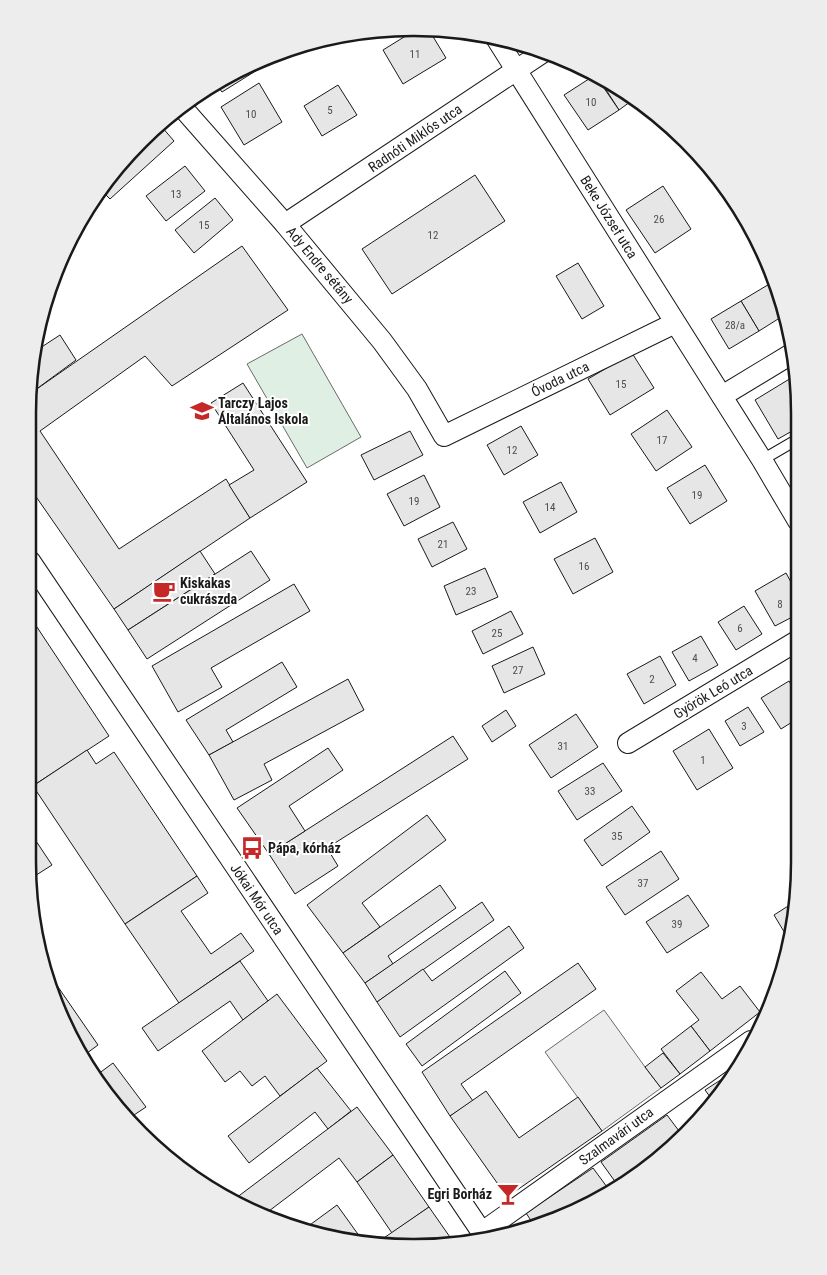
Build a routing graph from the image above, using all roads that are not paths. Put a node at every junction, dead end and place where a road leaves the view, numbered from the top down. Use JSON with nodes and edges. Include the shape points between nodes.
{"nodes":[{"id":1,"x":501,"y":47,"type":"edge"},
{"id":2,"x":536,"y":56,"type":"edge"},
{"id":3,"x":516,"y":70,"type":"junction"},
{"id":4,"x":187,"y":112,"type":"edge"},
{"id":5,"x":286,"y":224,"type":"junction"},
{"id":6,"x":675,"y":323,"type":"junction"},
{"id":7,"x":787,"y":357,"type":"edge"},
{"id":8,"x":722,"y":396,"type":"junction"},
{"id":9,"x":444,"y":436,"type":"joint"},
{"id":10,"x":791,"y":443,"type":"edge"},
{"id":11,"x":762,"y":460,"type":"junction"},
{"id":12,"x":791,"y":509,"type":"edge"},
{"id":13,"x":36,"y":570,"type":"edge"},
{"id":14,"x":791,"y":645,"type":"edge"},
{"id":15,"x":628,"y":742,"type":"dead end"},
{"id":16,"x":742,"y":1047,"type":"edge"},
{"id":17,"x":487,"y":1232,"type":"edge"},
{"id":18,"x":482,"y":1233,"type":"edge"}],
"edges":[{"from":1,"to":3,"type":"street","name":"Beke József utca"},
{"from":2,"to":3,"type":"street","name":"Radnóti Miklós utca"},
{"from":3,"to":5,"type":"street","name":"Radnóti Miklós utca"},
{"from":3,"to":6,"type":"street","name":"Beke József utca"},
{"from":4,"to":5,"type":"street","name":"Ady Endre sétány"},
{"from":5,"to":9,"type":"street","name":"Ady Endre sétány","via":[[382,341],[417,389]]},
{"from":6,"to":8,"type":"street","name":"Beke József utca"},
{"from":6,"to":9,"type":"street","name":"Óvoda utca"},
{"from":7,"to":8,"type":"street"},
{"from":8,"to":11,"type":"street","name":"Beke József utca"},
{"from":10,"to":11,"type":"lane"},
{"from":11,"to":12,"type":"street","name":"Beke József utca"},
{"from":13,"to":18,"type":"street","name":"Jókai Mór utca"},
{"from":14,"to":15,"type":"street","name":"Györök Leó utca"},
{"from":16,"to":17,"type":"street","name":"Szalmavári utca"}]}
